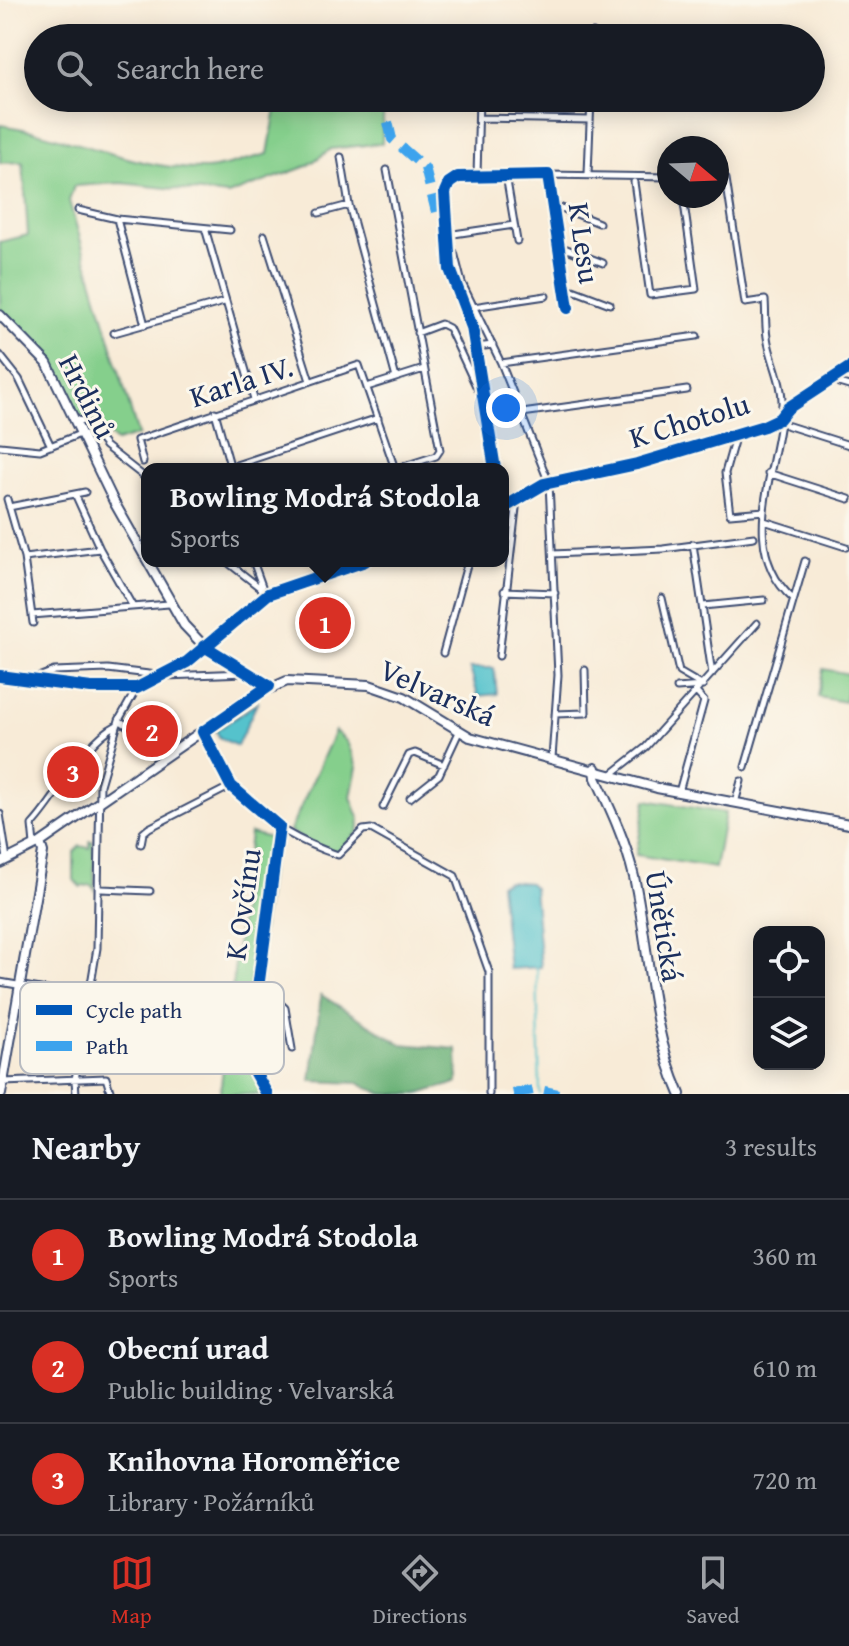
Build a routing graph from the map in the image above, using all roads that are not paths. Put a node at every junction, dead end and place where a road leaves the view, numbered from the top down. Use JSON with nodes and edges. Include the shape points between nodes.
{"nodes":[{"id":1,"x":479,"y":112,"type":"edge"},
{"id":2,"x":590,"y":112,"type":"edge"},
{"id":3,"x":479,"y":118,"type":"junction"},
{"id":4,"x":590,"y":120,"type":"junction"},
{"id":5,"x":341,"y":157,"type":"dead end"},
{"id":6,"x":387,"y":170,"type":"dead end"},
{"id":7,"x":588,"y":174,"type":"junction"},
{"id":8,"x":506,"y":175,"type":"junction"},
{"id":9,"x":548,"y":175,"type":"junction"},
{"id":10,"x":477,"y":176,"type":"junction"},
{"id":11,"x":657,"y":177,"type":"edge"},
{"id":12,"x":634,"y":182,"type":"dead end"},
{"id":13,"x":729,"y":199,"type":"edge"},
{"id":14,"x":349,"y":205,"type":"junction"},
{"id":15,"x":554,"y":205,"type":"junction"},
{"id":16,"x":685,"y":208,"type":"edge"},
{"id":17,"x":78,"y":210,"type":"dead end"},
{"id":18,"x":319,"y":213,"type":"dead end"},
{"id":19,"x":117,"y":219,"type":"junction"},
{"id":20,"x":599,"y":223,"type":"dead end"},
{"id":21,"x":514,"y":225,"type":"junction"},
{"id":22,"x":205,"y":228,"type":"junction"},
{"id":23,"x":230,"y":230,"type":"dead end"},
{"id":24,"x":264,"y":235,"type":"dead end"},
{"id":25,"x":447,"y":235,"type":"junction"},
{"id":26,"x":517,"y":241,"type":"dead end"},
{"id":27,"x":559,"y":246,"type":"junction"},
{"id":28,"x":454,"y":252,"type":"dead end"},
{"id":29,"x":603,"y":263,"type":"dead end"},
{"id":30,"x":565,"y":287,"type":"junction"},
{"id":31,"x":463,"y":294,"type":"junction"},
{"id":32,"x":546,"y":296,"type":"dead end"},
{"id":33,"x":224,"y":302,"type":"junction"},
{"id":34,"x":610,"y":304,"type":"dead end"},
{"id":35,"x":473,"y":307,"type":"junction"},
{"id":36,"x":568,"y":308,"type":"dead end"},
{"id":37,"x":0,"y":315,"type":"edge"},
{"id":38,"x":145,"y":325,"type":"junction"},
{"id":39,"x":114,"y":333,"type":"dead end"},
{"id":40,"x":417,"y":333,"type":"junction"},
{"id":41,"x":697,"y":336,"type":"dead end"},
{"id":42,"x":493,"y":345,"type":"junction"},
{"id":43,"x":476,"y":347,"type":"junction"},
{"id":44,"x":0,"y":355,"type":"edge"},
{"id":45,"x":501,"y":363,"type":"junction"},
{"id":46,"x":424,"y":369,"type":"junction"},
{"id":47,"x":396,"y":378,"type":"junction"},
{"id":48,"x":310,"y":381,"type":"junction"},
{"id":49,"x":849,"y":386,"type":"edge"},
{"id":50,"x":367,"y":387,"type":"junction"},
{"id":51,"x":687,"y":390,"type":"dead end"},
{"id":52,"x":254,"y":399,"type":"junction"},
{"id":53,"x":486,"y":408,"type":"junction"},
{"id":54,"x":215,"y":412,"type":"junction"},
{"id":55,"x":522,"y":413,"type":"junction"},
{"id":56,"x":378,"y":418,"type":"junction"},
{"id":57,"x":779,"y":419,"type":"junction"},
{"id":58,"x":75,"y":420,"type":"junction"},
{"id":59,"x":81,"y":434,"type":"junction"},
{"id":60,"x":736,"y":434,"type":"junction"},
{"id":61,"x":849,"y":445,"type":"edge"},
{"id":62,"x":0,"y":446,"type":"edge"},
{"id":63,"x":51,"y":446,"type":"junction"},
{"id":64,"x":143,"y":462,"type":"dead end"},
{"id":65,"x":228,"y":463,"type":"edge"},
{"id":66,"x":244,"y":463,"type":"edge"},
{"id":67,"x":393,"y":463,"type":"edge"},
{"id":68,"x":412,"y":463,"type":"edge"},
{"id":69,"x":494,"y":463,"type":"edge"},
{"id":70,"x":768,"y":473,"type":"junction"},
{"id":71,"x":141,"y":474,"type":"edge"},
{"id":72,"x":549,"y":483,"type":"junction"},
{"id":73,"x":85,"y":492,"type":"dead end"},
{"id":74,"x":75,"y":494,"type":"junction"},
{"id":75,"x":7,"y":499,"type":"dead end"},
{"id":76,"x":517,"y":499,"type":"junction"},
{"id":77,"x":849,"y":499,"type":"edge"},
{"id":78,"x":509,"y":504,"type":"edge"},
{"id":79,"x":9,"y":507,"type":"junction"},
{"id":80,"x":764,"y":511,"type":"junction"},
{"id":81,"x":764,"y":521,"type":"junction"},
{"id":82,"x":754,"y":537,"type":"dead end"},
{"id":83,"x":693,"y":544,"type":"junction"},
{"id":84,"x":846,"y":547,"type":"dead end"},
{"id":85,"x":100,"y":549,"type":"junction"},
{"id":86,"x":141,"y":550,"type":"edge"},
{"id":87,"x":553,"y":554,"type":"junction"},
{"id":88,"x":509,"y":556,"type":"edge"},
{"id":89,"x":24,"y":558,"type":"junction"},
{"id":90,"x":805,"y":561,"type":"dead end"},
{"id":91,"x":150,"y":567,"type":"edge"},
{"id":92,"x":234,"y":567,"type":"edge"},
{"id":93,"x":255,"y":567,"type":"edge"},
{"id":94,"x":347,"y":567,"type":"edge"},
{"id":95,"x":466,"y":567,"type":"edge"},
{"id":96,"x":507,"y":567,"type":"edge"},
{"id":97,"x":504,"y":591,"type":"junction"},
{"id":98,"x":555,"y":593,"type":"junction"},
{"id":99,"x":268,"y":594,"type":"junction"},
{"id":100,"x":662,"y":598,"type":"dead end"},
{"id":101,"x":793,"y":599,"type":"junction"},
{"id":102,"x":764,"y":600,"type":"dead end"},
{"id":103,"x":169,"y":604,"type":"junction"},
{"id":104,"x":703,"y":606,"type":"junction"},
{"id":105,"x":133,"y":607,"type":"junction"},
{"id":106,"x":32,"y":615,"type":"junction"},
{"id":107,"x":33,"y":623,"type":"dead end"},
{"id":108,"x":757,"y":623,"type":"dead end"},
{"id":109,"x":204,"y":646,"type":"junction"},
{"id":110,"x":443,"y":653,"type":"dead end"},
{"id":111,"x":499,"y":656,"type":"dead end"},
{"id":112,"x":108,"y":661,"type":"dead end"},
{"id":113,"x":229,"y":661,"type":"junction"},
{"id":114,"x":108,"y":669,"type":"junction"},
{"id":115,"x":585,"y":670,"type":"dead end"},
{"id":116,"x":248,"y":671,"type":"junction"},
{"id":117,"x":223,"y":674,"type":"junction"},
{"id":118,"x":712,"y":674,"type":"junction"},
{"id":119,"x":0,"y":676,"type":"edge"},
{"id":120,"x":165,"y":676,"type":"junction"},
{"id":121,"x":33,"y":679,"type":"junction"},
{"id":122,"x":269,"y":686,"type":"junction"},
{"id":123,"x":703,"y":686,"type":"junction"},
{"id":124,"x":137,"y":688,"type":"junction"},
{"id":125,"x":677,"y":688,"type":"dead end"},
{"id":126,"x":695,"y":691,"type":"junction"},
{"id":127,"x":555,"y":714,"type":"junction"},
{"id":128,"x":118,"y":722,"type":"junction"},
{"id":129,"x":203,"y":732,"type":"junction"},
{"id":130,"x":459,"y":732,"type":"junction"},
{"id":131,"x":139,"y":734,"type":"dead end"},
{"id":132,"x":552,"y":758,"type":"junction"},
{"id":133,"x":444,"y":765,"type":"junction"},
{"id":134,"x":745,"y":767,"type":"dead end"},
{"id":135,"x":595,"y":768,"type":"junction"},
{"id":136,"x":613,"y":773,"type":"junction"},
{"id":137,"x":741,"y":781,"type":"dead end"},
{"id":138,"x":231,"y":786,"type":"junction"},
{"id":139,"x":679,"y":792,"type":"junction"},
{"id":140,"x":410,"y":798,"type":"dead end"},
{"id":141,"x":98,"y":803,"type":"junction"},
{"id":142,"x":735,"y":803,"type":"junction"},
{"id":143,"x":383,"y":807,"type":"dead end"},
{"id":144,"x":0,"y":814,"type":"edge"},
{"id":145,"x":849,"y":824,"type":"edge"},
{"id":146,"x":279,"y":827,"type":"junction"},
{"id":147,"x":37,"y":844,"type":"junction"},
{"id":148,"x":141,"y":844,"type":"dead end"},
{"id":149,"x":4,"y":861,"type":"edge"},
{"id":150,"x":101,"y":889,"type":"junction"},
{"id":151,"x":150,"y":891,"type":"dead end"},
{"id":152,"x":0,"y":982,"type":"edge"},
{"id":153,"x":91,"y":982,"type":"edge"},
{"id":154,"x":258,"y":982,"type":"edge"},
{"id":155,"x":19,"y":986,"type":"junction"},
{"id":156,"x":284,"y":1007,"type":"edge"},
{"id":157,"x":292,"y":1049,"type":"dead end"},
{"id":158,"x":76,"y":1074,"type":"edge"},
{"id":159,"x":257,"y":1074,"type":"edge"},
{"id":160,"x":75,"y":1080,"type":"junction"},
{"id":161,"x":3,"y":1082,"type":"junction"},
{"id":162,"x":1,"y":1094,"type":"edge"},
{"id":163,"x":76,"y":1094,"type":"edge"},
{"id":164,"x":111,"y":1094,"type":"edge"},
{"id":165,"x":267,"y":1094,"type":"edge"},
{"id":166,"x":489,"y":1094,"type":"edge"},
{"id":167,"x":680,"y":1094,"type":"edge"}],
"edges":[{"from":1,"to":3,"type":"street"},
{"from":2,"to":4,"type":"street"},
{"from":3,"to":4,"type":"street"},
{"from":3,"to":10,"type":"street"},
{"from":4,"to":7,"type":"street"},
{"from":5,"to":14,"type":"street"},
{"from":6,"to":40,"type":"street"},
{"from":7,"to":9,"type":"street"},
{"from":7,"to":11,"type":"street"},
{"from":8,"to":9,"type":"street","name":"K Lesu"},
{"from":8,"to":10,"type":"street","name":"K Lesu"},
{"from":8,"to":21,"type":"street"},
{"from":9,"to":15,"type":"street","name":"K Lesu"},
{"from":10,"to":25,"type":"street","name":"K Lesu","via":[[458,177],[447,185]]},
{"from":12,"to":16,"type":"street","via":[[650,295],[696,289]]},
{"from":13,"to":57,"type":"street","via":[[745,303],[765,300],[767,338],[781,392]]},
{"from":14,"to":18,"type":"street"},
{"from":14,"to":47,"type":"street"},
{"from":15,"to":20,"type":"street","name":"K Lesu"},
{"from":15,"to":27,"type":"street","name":"K Lesu"},
{"from":17,"to":19,"type":"street"},
{"from":19,"to":22,"type":"street"},
{"from":19,"to":38,"type":"street"},
{"from":21,"to":25,"type":"street"},
{"from":21,"to":26,"type":"street"},
{"from":22,"to":23,"type":"street"},
{"from":22,"to":33,"type":"street"},
{"from":24,"to":48,"type":"street"},
{"from":25,"to":31,"type":"street","name":"K Lesu","via":[[449,263]]},
{"from":27,"to":29,"type":"street","name":"K Lesu"},
{"from":27,"to":30,"type":"street","name":"K Lesu"},
{"from":28,"to":31,"type":"street"},
{"from":30,"to":34,"type":"street","name":"K Lesu"},
{"from":30,"to":36,"type":"street","name":"K Lesu"},
{"from":31,"to":35,"type":"street"},
{"from":31,"to":43,"type":"street"},
{"from":32,"to":35,"type":"street"},
{"from":33,"to":38,"type":"street"},
{"from":33,"to":52,"type":"street"},
{"from":35,"to":42,"type":"street"},
{"from":37,"to":58,"type":"street","name":"Hrdinů","via":[[47,363]]},
{"from":38,"to":39,"type":"street"},
{"from":40,"to":46,"type":"street"},
{"from":40,"to":53,"type":"street","via":[[441,324],[449,328]]},
{"from":41,"to":45,"type":"street"},
{"from":42,"to":43,"type":"street"},
{"from":42,"to":45,"type":"street"},
{"from":43,"to":53,"type":"street"},
{"from":44,"to":63,"type":"street","via":[[19,379]]},
{"from":45,"to":55,"type":"street"},
{"from":46,"to":47,"type":"street"},
{"from":46,"to":68,"type":"street","via":[[439,453]]},
{"from":47,"to":50,"type":"street"},
{"from":48,"to":50,"type":"street","name":"Karla IV.","via":[[359,365]]},
{"from":48,"to":52,"type":"street","name":"Karla IV."},
{"from":49,"to":57,"type":"street","name":"K Chotolu","via":[[832,381]]},
{"from":50,"to":56,"type":"street"},
{"from":51,"to":55,"type":"street"},
{"from":52,"to":54,"type":"street","name":"Karla IV."},
{"from":53,"to":69,"type":"street"},
{"from":54,"to":64,"type":"street","name":"Karla IV.","via":[[137,440]]},
{"from":54,"to":65,"type":"street"},
{"from":55,"to":72,"type":"street"},
{"from":56,"to":66,"type":"street"},
{"from":56,"to":67,"type":"street"},
{"from":57,"to":60,"type":"street","name":"K Chotolu"},
{"from":57,"to":61,"type":"street"},
{"from":57,"to":70,"type":"street"},
{"from":58,"to":59,"type":"street","name":"Hrdinů"},
{"from":58,"to":71,"type":"street","via":[[85,421],[105,446]]},
{"from":59,"to":63,"type":"street"},
{"from":59,"to":86,"type":"street","name":"Hrdinů"},
{"from":60,"to":72,"type":"street","name":"K Chotolu"},
{"from":60,"to":80,"type":"street","via":[[725,473],[730,514]]},
{"from":62,"to":63,"type":"street"},
{"from":70,"to":77,"type":"street"},
{"from":70,"to":80,"type":"street"},
{"from":72,"to":76,"type":"street","name":"K Chotolu"},
{"from":72,"to":87,"type":"street"},
{"from":73,"to":74,"type":"street"},
{"from":74,"to":79,"type":"street"},
{"from":74,"to":85,"type":"street"},
{"from":75,"to":79,"type":"street"},
{"from":76,"to":78,"type":"street","name":"K Chotolu"},
{"from":76,"to":88,"type":"street"},
{"from":79,"to":89,"type":"street"},
{"from":80,"to":81,"type":"street"},
{"from":81,"to":84,"type":"street"},
{"from":81,"to":101,"type":"street","via":[[769,567]]},
{"from":82,"to":83,"type":"street"},
{"from":83,"to":87,"type":"street"},
{"from":83,"to":104,"type":"street"},
{"from":85,"to":89,"type":"street"},
{"from":85,"to":105,"type":"street"},
{"from":87,"to":98,"type":"street"},
{"from":89,"to":106,"type":"street"},
{"from":90,"to":101,"type":"street"},
{"from":91,"to":103,"type":"street","name":"Hrdinů"},
{"from":92,"to":99,"type":"street"},
{"from":93,"to":99,"type":"street"},
{"from":94,"to":99,"type":"street"},
{"from":95,"to":110,"type":"street"},
{"from":96,"to":97,"type":"street"},
{"from":97,"to":98,"type":"street"},
{"from":97,"to":111,"type":"street"},
{"from":98,"to":127,"type":"street"},
{"from":99,"to":109,"type":"street"},
{"from":100,"to":123,"type":"street","via":[[679,672]]},
{"from":101,"to":134,"type":"street"},
{"from":102,"to":104,"type":"street"},
{"from":103,"to":105,"type":"street"},
{"from":103,"to":109,"type":"street","name":"Hrdinů"},
{"from":104,"to":118,"type":"street"},
{"from":105,"to":106,"type":"street"},
{"from":106,"to":107,"type":"street"},
{"from":108,"to":118,"type":"street"},
{"from":109,"to":113,"type":"street","name":"Hrdinů"},
{"from":109,"to":120,"type":"street"},
{"from":112,"to":114,"type":"street"},
{"from":113,"to":116,"type":"street","name":"Hrdinů"},
{"from":113,"to":117,"type":"street"},
{"from":114,"to":120,"type":"street"},
{"from":114,"to":121,"type":"street","via":[[54,671]]},
{"from":115,"to":127,"type":"street","via":[[586,713]]},
{"from":116,"to":117,"type":"street"},
{"from":116,"to":122,"type":"street","name":"Hrdinů"},
{"from":117,"to":120,"type":"street"},
{"from":118,"to":123,"type":"street"},
{"from":119,"to":121,"type":"street"},
{"from":120,"to":124,"type":"street"},
{"from":121,"to":124,"type":"street"},
{"from":122,"to":129,"type":"street","name":"Velvarská"},
{"from":122,"to":130,"type":"street","name":"Velvarská","via":[[302,680],[369,685],[404,697]]},
{"from":123,"to":125,"type":"street"},
{"from":123,"to":126,"type":"street"},
{"from":124,"to":128,"type":"street"},
{"from":126,"to":136,"type":"street","via":[[646,747]]},
{"from":126,"to":139,"type":"street","via":[[704,701]]},
{"from":127,"to":132,"type":"street"},
{"from":128,"to":131,"type":"street"},
{"from":128,"to":141,"type":"street"},
{"from":128,"to":147,"type":"street","via":[[91,742],[55,801],[32,825]]},
{"from":129,"to":138,"type":"street"},
{"from":129,"to":141,"type":"street","name":"Velvarská"},
{"from":130,"to":132,"type":"street","name":"Velvarská"},
{"from":130,"to":133,"type":"street"},
{"from":132,"to":135,"type":"street","name":"Velvarská"},
{"from":133,"to":140,"type":"street"},
{"from":133,"to":143,"type":"street","via":[[409,755]]},
{"from":135,"to":136,"type":"street","name":"Velvarská"},
{"from":135,"to":167,"type":"street","name":"Únětická","via":[[629,855],[654,1011],[665,1060]]},
{"from":136,"to":139,"type":"street","name":"Velvarská"},
{"from":137,"to":142,"type":"street"},
{"from":138,"to":146,"type":"street"},
{"from":138,"to":148,"type":"street","via":[[149,828]]},
{"from":139,"to":142,"type":"street","name":"Velvarská"},
{"from":141,"to":147,"type":"street","name":"Velvarská"},
{"from":141,"to":150,"type":"street"},
{"from":142,"to":145,"type":"street","name":"Velvarská"},
{"from":144,"to":149,"type":"street"},
{"from":146,"to":154,"type":"street","name":"K Ovčínu"},
{"from":146,"to":166,"type":"street","via":[[338,855],[363,830],[371,829],[455,876],[489,972]]},
{"from":147,"to":149,"type":"street","name":"Velvarská"},
{"from":147,"to":155,"type":"street","via":[[43,852]]},
{"from":150,"to":151,"type":"street"},
{"from":150,"to":153,"type":"street"},
{"from":152,"to":155,"type":"street"},
{"from":155,"to":161,"type":"street"},
{"from":156,"to":157,"type":"street","name":"K Ovčínu"},
{"from":158,"to":160,"type":"street"},
{"from":159,"to":165,"type":"street","name":"K Ovčínu"},
{"from":160,"to":161,"type":"street"},
{"from":160,"to":163,"type":"street"},
{"from":160,"to":164,"type":"street","via":[[106,1078]]},
{"from":161,"to":162,"type":"street"}]}
